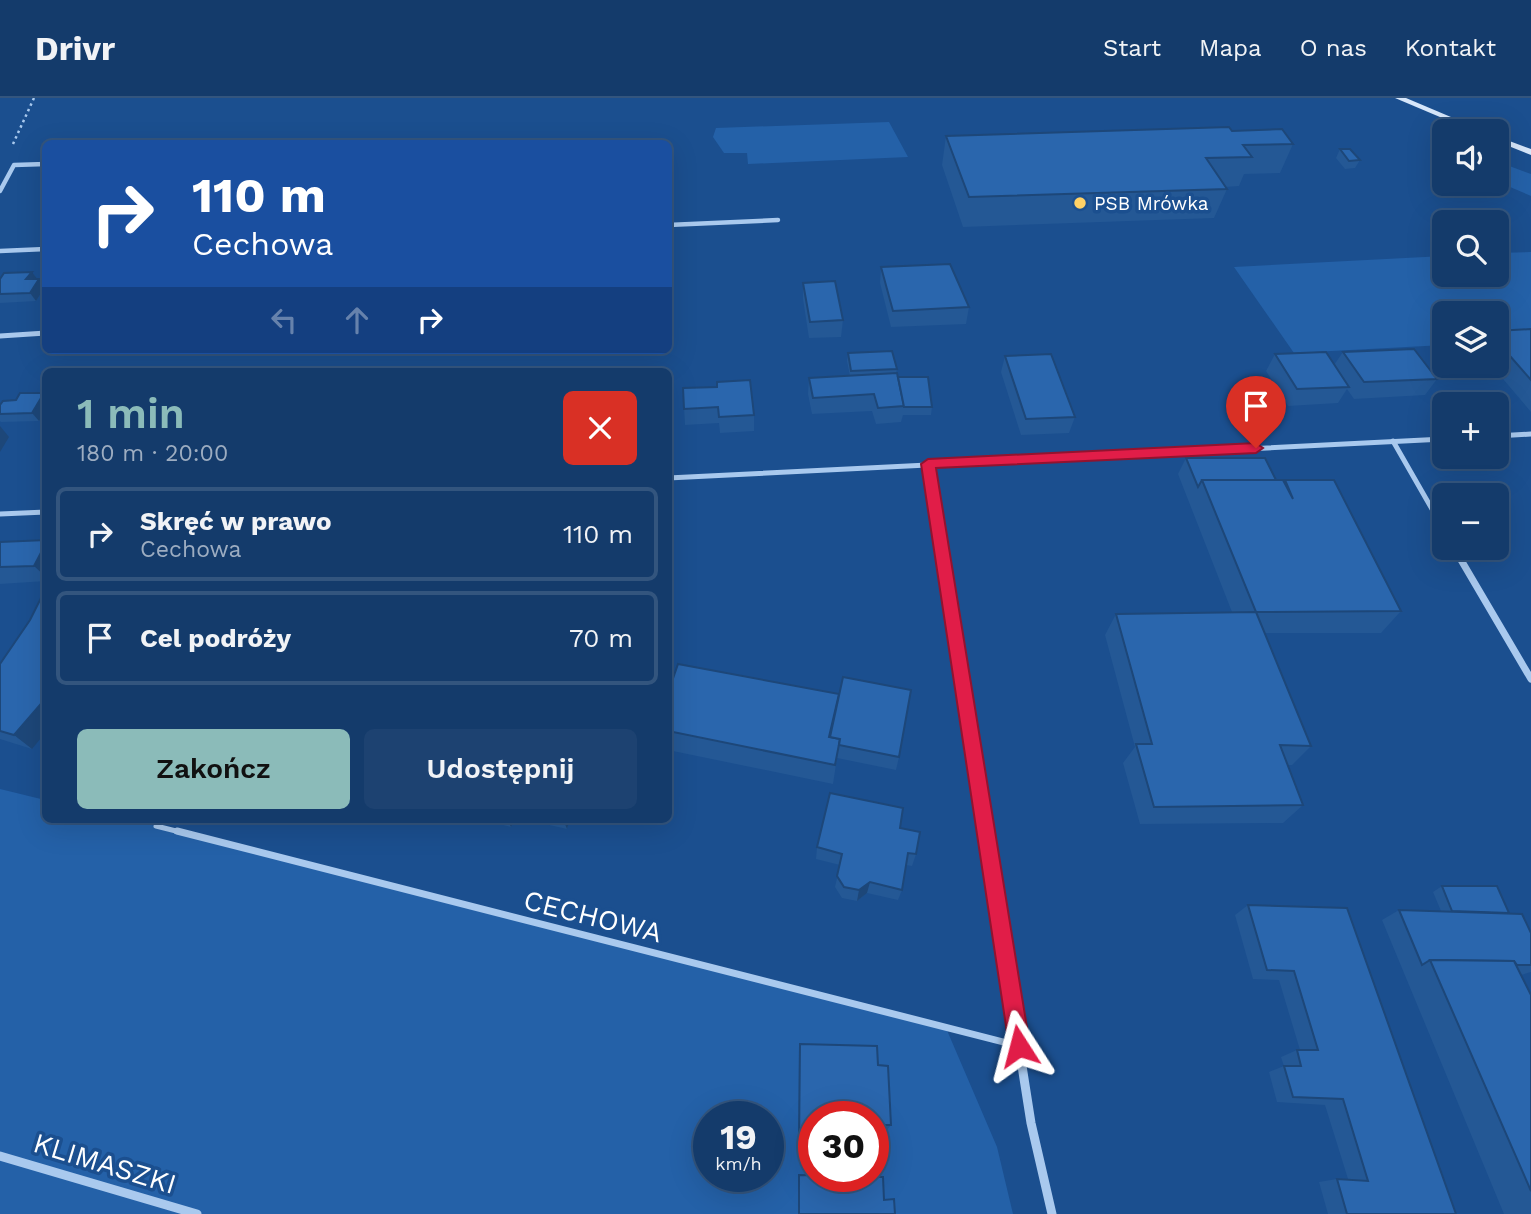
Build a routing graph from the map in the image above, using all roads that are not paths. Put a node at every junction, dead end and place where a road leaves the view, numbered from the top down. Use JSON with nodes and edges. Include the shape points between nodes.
{"nodes":[{"id":1,"x":1398,"y":98,"type":"edge"},
{"id":2,"x":1450,"y":119,"type":"edge"},
{"id":3,"x":1509,"y":143,"type":"edge"},
{"id":4,"x":1531,"y":152,"type":"edge"},
{"id":5,"x":42,"y":164,"type":"edge"},
{"id":6,"x":0,"y":191,"type":"edge"},
{"id":7,"x":778,"y":220,"type":"dead end"},
{"id":8,"x":672,"y":225,"type":"edge"},
{"id":9,"x":42,"y":249,"type":"edge"},
{"id":10,"x":0,"y":251,"type":"edge"},
{"id":11,"x":42,"y":334,"type":"edge"},
{"id":12,"x":0,"y":336,"type":"edge"},
{"id":13,"x":1531,"y":434,"type":"edge"},
{"id":14,"x":1509,"y":435,"type":"edge"},
{"id":15,"x":1432,"y":439,"type":"edge"},
{"id":16,"x":1392,"y":441,"type":"junction"},
{"id":17,"x":928,"y":464,"type":"junction"},
{"id":18,"x":672,"y":478,"type":"edge"},
{"id":19,"x":1432,"y":509,"type":"edge"},
{"id":20,"x":42,"y":512,"type":"edge"},
{"id":21,"x":0,"y":514,"type":"edge"},
{"id":22,"x":1461,"y":560,"type":"edge"},
{"id":23,"x":1531,"y":679,"type":"edge"},
{"id":24,"x":156,"y":826,"type":"dead end"},
{"id":25,"x":1019,"y":1046,"type":"junction"},
{"id":26,"x":0,"y":1156,"type":"edge"},
{"id":27,"x":197,"y":1214,"type":"edge"},
{"id":28,"x":1052,"y":1214,"type":"edge"}],
"edges":[{"from":1,"to":2,"type":"main road"},
{"from":3,"to":4,"type":"main road"},
{"from":5,"to":6,"type":"street","via":[[13,165]]},
{"from":7,"to":8,"type":"street"},
{"from":9,"to":10,"type":"street"},
{"from":11,"to":12,"type":"street"},
{"from":13,"to":14,"type":"street"},
{"from":15,"to":16,"type":"street"},
{"from":16,"to":17,"type":"street"},
{"from":16,"to":19,"type":"street"},
{"from":17,"to":18,"type":"street"},
{"from":17,"to":25,"type":"street"},
{"from":20,"to":21,"type":"street"},
{"from":22,"to":23,"type":"street"},
{"from":24,"to":25,"type":"lane","name":"CECHOWA"},
{"from":25,"to":28,"type":"street"},
{"from":26,"to":27,"type":"street","name":"KLIMASZKI"}]}
